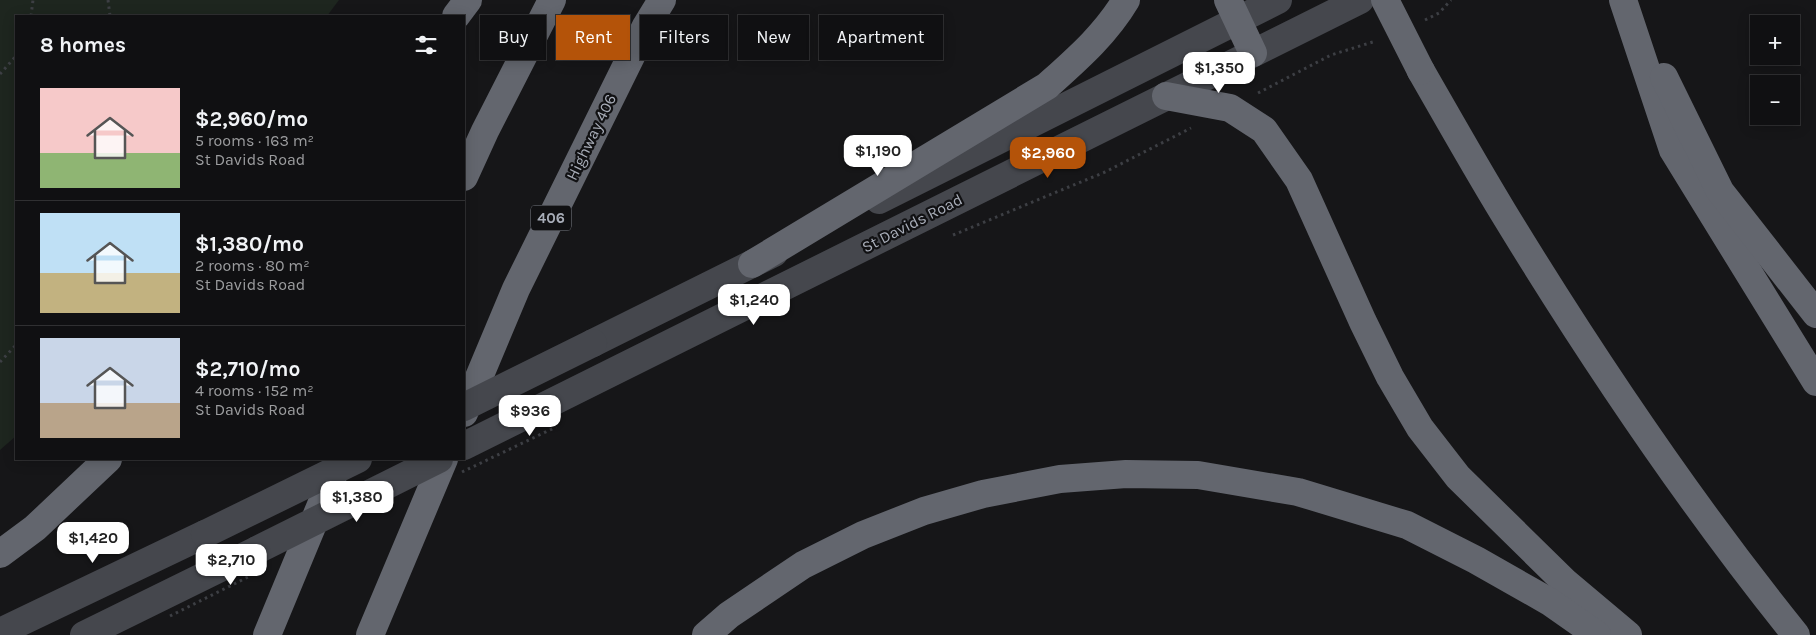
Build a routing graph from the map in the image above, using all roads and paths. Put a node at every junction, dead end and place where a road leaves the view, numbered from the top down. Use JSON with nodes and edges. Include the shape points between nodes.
{"nodes":[{"id":1,"x":33,"y":0,"type":"edge"},
{"id":2,"x":108,"y":0,"type":"edge"},
{"id":3,"x":468,"y":0,"type":"edge"},
{"id":4,"x":552,"y":0,"type":"edge"},
{"id":5,"x":662,"y":0,"type":"edge"},
{"id":6,"x":666,"y":0,"type":"edge"},
{"id":7,"x":1126,"y":0,"type":"edge"},
{"id":8,"x":1278,"y":0,"type":"edge"},
{"id":9,"x":1360,"y":0,"type":"edge"},
{"id":10,"x":1385,"y":0,"type":"edge"},
{"id":11,"x":1451,"y":0,"type":"edge"},
{"id":12,"x":1625,"y":0,"type":"edge"},
{"id":13,"x":1233,"y":10,"type":"edge"},
{"id":14,"x":31,"y":15,"type":"edge"},
{"id":15,"x":110,"y":15,"type":"edge"},
{"id":16,"x":457,"y":15,"type":"edge"},
{"id":17,"x":653,"y":15,"type":"edge"},
{"id":18,"x":654,"y":15,"type":"edge"},
{"id":19,"x":1421,"y":22,"type":"dead end"},
{"id":20,"x":640,"y":38,"type":"edge"},
{"id":21,"x":1377,"y":41,"type":"dead end"},
{"id":22,"x":1253,"y":53,"type":"junction"},
{"id":23,"x":15,"y":57,"type":"edge"},
{"id":24,"x":0,"y":74,"type":"edge"},
{"id":25,"x":1166,"y":96,"type":"junction"},
{"id":26,"x":1230,"y":108,"type":"junction"},
{"id":27,"x":465,"y":175,"type":"edge"},
{"id":28,"x":950,"y":237,"type":"dead end"},
{"id":29,"x":752,"y":264,"type":"junction"},
{"id":30,"x":1816,"y":314,"type":"edge"},
{"id":31,"x":15,"y":346,"type":"edge"},
{"id":32,"x":0,"y":362,"type":"edge"},
{"id":33,"x":1816,"y":382,"type":"edge"},
{"id":34,"x":465,"y":407,"type":"edge"},
{"id":35,"x":465,"y":411,"type":"edge"},
{"id":36,"x":565,"y":423,"type":"dead end"},
{"id":37,"x":556,"y":427,"type":"dead end"},
{"id":38,"x":465,"y":446,"type":"edge"},
{"id":39,"x":107,"y":460,"type":"edge"},
{"id":40,"x":340,"y":460,"type":"edge"},
{"id":41,"x":356,"y":460,"type":"edge"},
{"id":42,"x":437,"y":460,"type":"edge"},
{"id":43,"x":444,"y":460,"type":"edge"},
{"id":44,"x":0,"y":554,"type":"edge"},
{"id":45,"x":1557,"y":592,"type":"junction"},
{"id":46,"x":0,"y":632,"type":"edge"},
{"id":47,"x":84,"y":635,"type":"edge"},
{"id":48,"x":267,"y":635,"type":"edge"},
{"id":49,"x":370,"y":635,"type":"edge"},
{"id":50,"x":706,"y":635,"type":"edge"},
{"id":51,"x":1598,"y":635,"type":"edge"},
{"id":52,"x":1628,"y":635,"type":"edge"},
{"id":53,"x":1796,"y":635,"type":"edge"}],
"edges":[{"from":1,"to":14,"type":"path"},
{"from":2,"to":15,"type":"path"},
{"from":3,"to":16,"type":"highway"},
{"from":4,"to":27,"type":"highway"},
{"from":5,"to":17,"type":"highway","name":"Highway 406","number":"406"},
{"from":6,"to":18,"type":"highway"},
{"from":7,"to":29,"type":"highway","via":[[1090,48],[1047,86]]},
{"from":8,"to":13,"type":"main road"},
{"from":9,"to":22,"type":"main road","name":"St Davids Road"},
{"from":10,"to":53,"type":"highway","bridge":true,"via":[[1421,71],[1578,332],[1683,486]]},
{"from":11,"to":19,"type":"path","via":[[1439,13]]},
{"from":12,"to":30,"type":"highway","via":[[1720,191]]},
{"from":12,"to":33,"type":"highway","via":[[1673,150]]},
{"from":13,"to":22,"type":"highway"},
{"from":13,"to":29,"type":"main road"},
{"from":20,"to":35,"type":"highway","name":"Highway 406","number":"406","via":[[516,289]]},
{"from":21,"to":26,"type":"path","via":[[1331,55]]},
{"from":22,"to":25,"type":"main road","name":"St Davids Road"},
{"from":23,"to":24,"type":"path"},
{"from":25,"to":26,"type":"highway"},
{"from":25,"to":38,"type":"main road","name":"St Davids Road"},
{"from":26,"to":28,"type":"path","via":[[1105,172]]},
{"from":26,"to":45,"type":"highway","via":[[1264,130],[1299,180],[1382,361],[1420,428]]},
{"from":29,"to":34,"type":"main road","bridge":true},
{"from":31,"to":32,"type":"path"},
{"from":36,"to":37,"type":"path"},
{"from":39,"to":44,"type":"highway","via":[[35,528]]},
{"from":40,"to":48,"type":"highway"},
{"from":41,"to":46,"type":"main road","bridge":true},
{"from":42,"to":47,"type":"main road","bridge":true},
{"from":43,"to":49,"type":"highway"},
{"from":45,"to":50,"type":"highway","via":[[1476,560],[1407,525],[1298,492],[1198,476],[1126,474],[1060,479],[983,494],[924,511],[863,535],[802,565]]},
{"from":45,"to":51,"type":"highway"},
{"from":45,"to":52,"type":"highway"}]}
